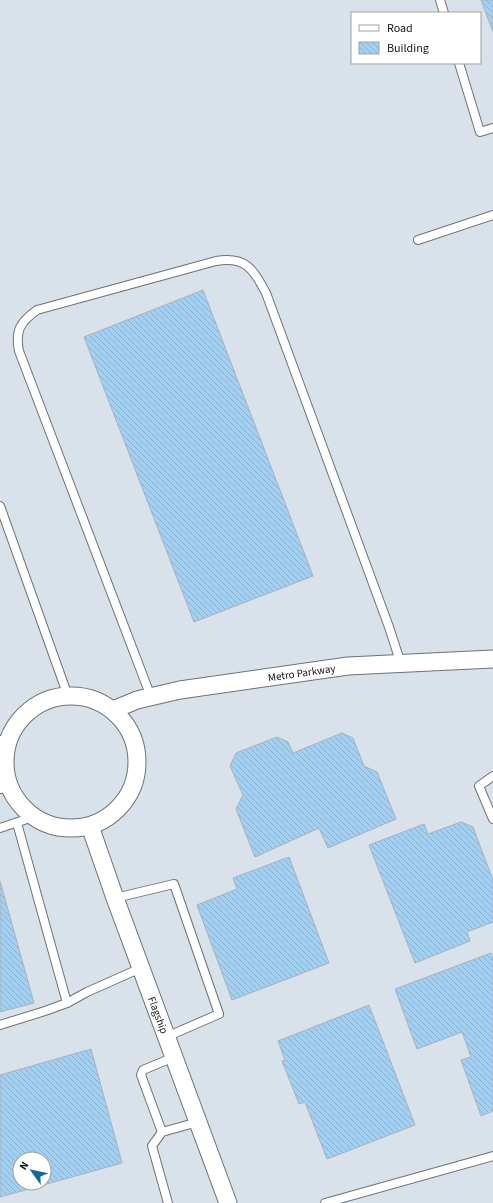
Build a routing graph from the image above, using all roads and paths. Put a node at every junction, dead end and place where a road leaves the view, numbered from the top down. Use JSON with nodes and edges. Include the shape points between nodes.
{"nodes":[{"id":1,"x":440,"y":0,"type":"edge"},
{"id":2,"x":444,"y":12,"type":"edge"},
{"id":3,"x":459,"y":64,"type":"edge"},
{"id":4,"x":493,"y":128,"type":"edge"},
{"id":5,"x":493,"y":215,"type":"edge"},
{"id":6,"x":418,"y":240,"type":"dead end"},
{"id":7,"x":0,"y":506,"type":"edge"},
{"id":8,"x":401,"y":664,"type":"junction"},
{"id":9,"x":491,"y":664,"type":"edge"},
{"id":10,"x":68,"y":696,"type":"junction"},
{"id":11,"x":151,"y":697,"type":"junction"},
{"id":12,"x":113,"y":710,"type":"junction"},
{"id":13,"x":4,"y":741,"type":"edge"},
{"id":14,"x":493,"y":776,"type":"edge"},
{"id":15,"x":5,"y":788,"type":"edge"},
{"id":16,"x":34,"y":817,"type":"junction"},
{"id":17,"x":493,"y":819,"type":"edge"},
{"id":18,"x":17,"y":823,"type":"junction"},
{"id":19,"x":90,"y":826,"type":"junction"},
{"id":20,"x":0,"y":828,"type":"edge"},
{"id":21,"x":115,"y":898,"type":"junction"},
{"id":22,"x":141,"y":968,"type":"junction"},
{"id":23,"x":67,"y":1003,"type":"junction"},
{"id":24,"x":0,"y":1025,"type":"edge"},
{"id":25,"x":166,"y":1037,"type":"junction"},
{"id":26,"x":174,"y":1057,"type":"junction"},
{"id":27,"x":198,"y":1122,"type":"junction"},
{"id":28,"x":162,"y":1132,"type":"junction"},
{"id":29,"x":493,"y":1156,"type":"edge"},
{"id":30,"x":168,"y":1203,"type":"edge"},
{"id":31,"x":228,"y":1203,"type":"edge"},
{"id":32,"x":325,"y":1203,"type":"edge"}],
"edges":[{"from":1,"to":2,"type":"lane"},
{"from":3,"to":4,"type":"lane","via":[[480,132]]},
{"from":5,"to":6,"type":"lane"},
{"from":7,"to":10,"type":"lane"},
{"from":8,"to":9,"type":"street","name":"Metro Parkway"},
{"from":8,"to":11,"type":"street","name":"Metro Parkway","via":[[340,667],[180,690]]},
{"from":8,"to":11,"type":"lane","via":[[266,293],[255,273],[246,265],[227,259],[37,310],[28,316],[18,332],[18,352]]},
{"from":10,"to":12,"type":"street","via":[[77,695],[96,700]]},
{"from":10,"to":13,"type":"street","via":[[58,696],[39,703],[24,715]]},
{"from":11,"to":12,"type":"street","name":"Metro Parkway"},
{"from":12,"to":19,"type":"street","via":[[127,725],[135,744],[138,764],[134,785],[124,803],[108,817]]},
{"from":13,"to":15,"type":"street"},
{"from":14,"to":17,"type":"lane","via":[[480,786]]},
{"from":15,"to":16,"type":"street"},
{"from":16,"to":18,"type":"lane"},
{"from":16,"to":19,"type":"street","via":[[51,826],[70,829]]},
{"from":18,"to":20,"type":"lane"},
{"from":18,"to":23,"type":"lane"},
{"from":19,"to":21,"type":"street","name":"Flagship"},
{"from":21,"to":22,"type":"street","name":"Flagship"},
{"from":21,"to":25,"type":"lane","via":[[174,884],[219,1014]]},
{"from":22,"to":23,"type":"lane"},
{"from":22,"to":25,"type":"street","name":"Flagship"},
{"from":23,"to":24,"type":"lane"},
{"from":25,"to":26,"type":"street","name":"Flagship"},
{"from":26,"to":27,"type":"street","name":"Flagship"},
{"from":26,"to":28,"type":"lane","via":[[143,1070],[141,1075]]},
{"from":27,"to":28,"type":"lane"},
{"from":27,"to":31,"type":"street","name":"Flagship"},
{"from":28,"to":30,"type":"lane","via":[[152,1146]]},
{"from":29,"to":32,"type":"lane"}]}
